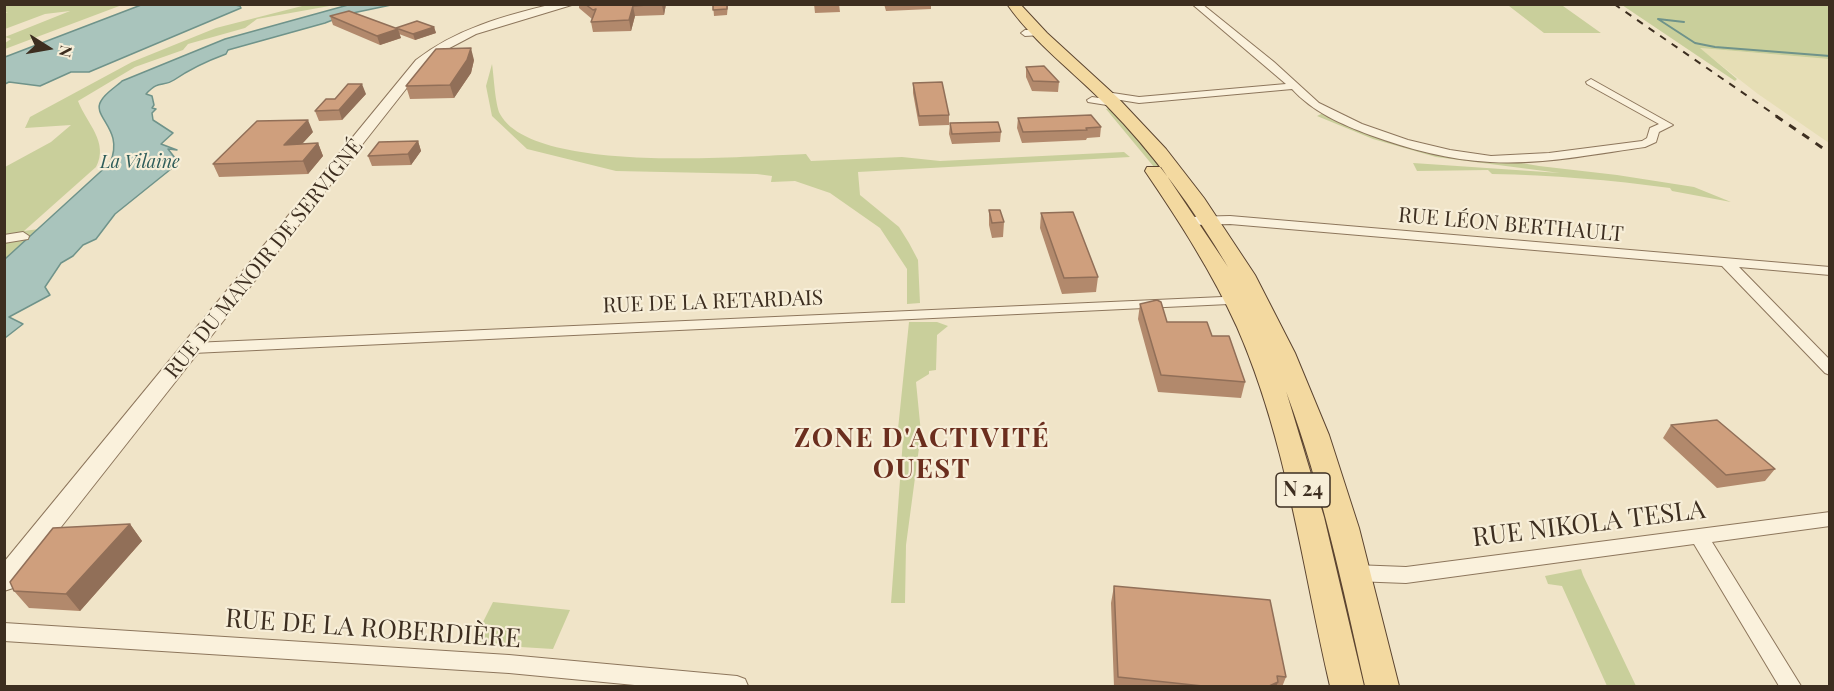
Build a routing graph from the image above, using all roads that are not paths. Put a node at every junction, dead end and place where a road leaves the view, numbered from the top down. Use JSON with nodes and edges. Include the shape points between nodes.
{"nodes":[{"id":1,"x":570,"y":4,"type":"edge"},
{"id":2,"x":1000,"y":4,"type":"edge"},
{"id":3,"x":1013,"y":4,"type":"edge"},
{"id":4,"x":1196,"y":4,"type":"edge"},
{"id":5,"x":1031,"y":33,"type":"junction"},
{"id":6,"x":1591,"y":82,"type":"dead end"},
{"id":7,"x":1294,"y":86,"type":"junction"},
{"id":8,"x":1104,"y":99,"type":"junction"},
{"id":9,"x":1139,"y":100,"type":"junction"},
{"id":10,"x":1152,"y":142,"type":"junction"},
{"id":11,"x":1210,"y":219,"type":"junction"},
{"id":12,"x":1189,"y":221,"type":"junction"},
{"id":13,"x":23,"y":236,"type":"dead end"},
{"id":14,"x":4,"y":239,"type":"edge"},
{"id":15,"x":1727,"y":263,"type":"junction"},
{"id":16,"x":1830,"y":271,"type":"edge"},
{"id":17,"x":1247,"y":300,"type":"junction"},
{"id":18,"x":193,"y":348,"type":"junction"},
{"id":19,"x":1830,"y":370,"type":"edge"},
{"id":20,"x":1830,"y":519,"type":"edge"},
{"id":21,"x":1699,"y":537,"type":"junction"},
{"id":22,"x":1354,"y":573,"type":"junction"},
{"id":23,"x":4,"y":581,"type":"edge"},
{"id":24,"x":4,"y":632,"type":"edge"},
{"id":25,"x":737,"y":687,"type":"edge"},
{"id":26,"x":1347,"y":687,"type":"edge"},
{"id":27,"x":1382,"y":687,"type":"edge"},
{"id":28,"x":1790,"y":687,"type":"edge"}],
"edges":[{"from":1,"to":18,"type":"street","name":"RUE DU MANOIR DE SERVIGNÉ","via":[[467,35],[420,63]]},
{"from":2,"to":5,"type":"main road","number":"N 24"},
{"from":3,"to":5,"type":"main road","number":"N 24"},
{"from":4,"to":7,"type":"street"},
{"from":5,"to":8,"type":"main road","number":"N 24"},
{"from":6,"to":7,"type":"street","via":[[1668,125],[1654,130],[1652,140],[1645,144],[1522,159],[1488,159],[1431,148],[1354,124],[1320,109]]},
{"from":7,"to":9,"type":"street"},
{"from":8,"to":9,"type":"street"},
{"from":8,"to":10,"type":"main road","number":"N 24"},
{"from":8,"to":12,"type":"main road","number":"N 24"},
{"from":9,"to":10,"type":"street","via":[[1127,110],[1152,137]]},
{"from":10,"to":11,"type":"main road","number":"N 24"},
{"from":11,"to":12,"type":"street","name":"RUE LÉON BERTHAULT"},
{"from":11,"to":15,"type":"street","name":"RUE LÉON BERTHAULT"},
{"from":11,"to":17,"type":"main road","number":"N 24"},
{"from":12,"to":17,"type":"main road","number":"N 24"},
{"from":13,"to":14,"type":"street"},
{"from":15,"to":16,"type":"street","name":"RUE LÉON BERTHAULT"},
{"from":15,"to":19,"type":"street"},
{"from":17,"to":18,"type":"street","name":"RUE DE LA RETARDAIS"},
{"from":17,"to":22,"type":"main road","number":"N 24","via":[[1279,345],[1318,443]]},
{"from":17,"to":26,"type":"main road","number":"N 24","via":[[1293,450]]},
{"from":18,"to":23,"type":"street","name":"RUE DU MANOIR DE SERVIGNÉ"},
{"from":20,"to":21,"type":"street","name":"RUE NIKOLA TESLA"},
{"from":21,"to":22,"type":"street","name":"RUE NIKOLA TESLA","via":[[1406,575]]},
{"from":21,"to":28,"type":"street"},
{"from":22,"to":27,"type":"main road","number":"N 24"},
{"from":24,"to":25,"type":"street","name":"RUE DE LA ROBERDIÈRE","via":[[509,664]]}]}
